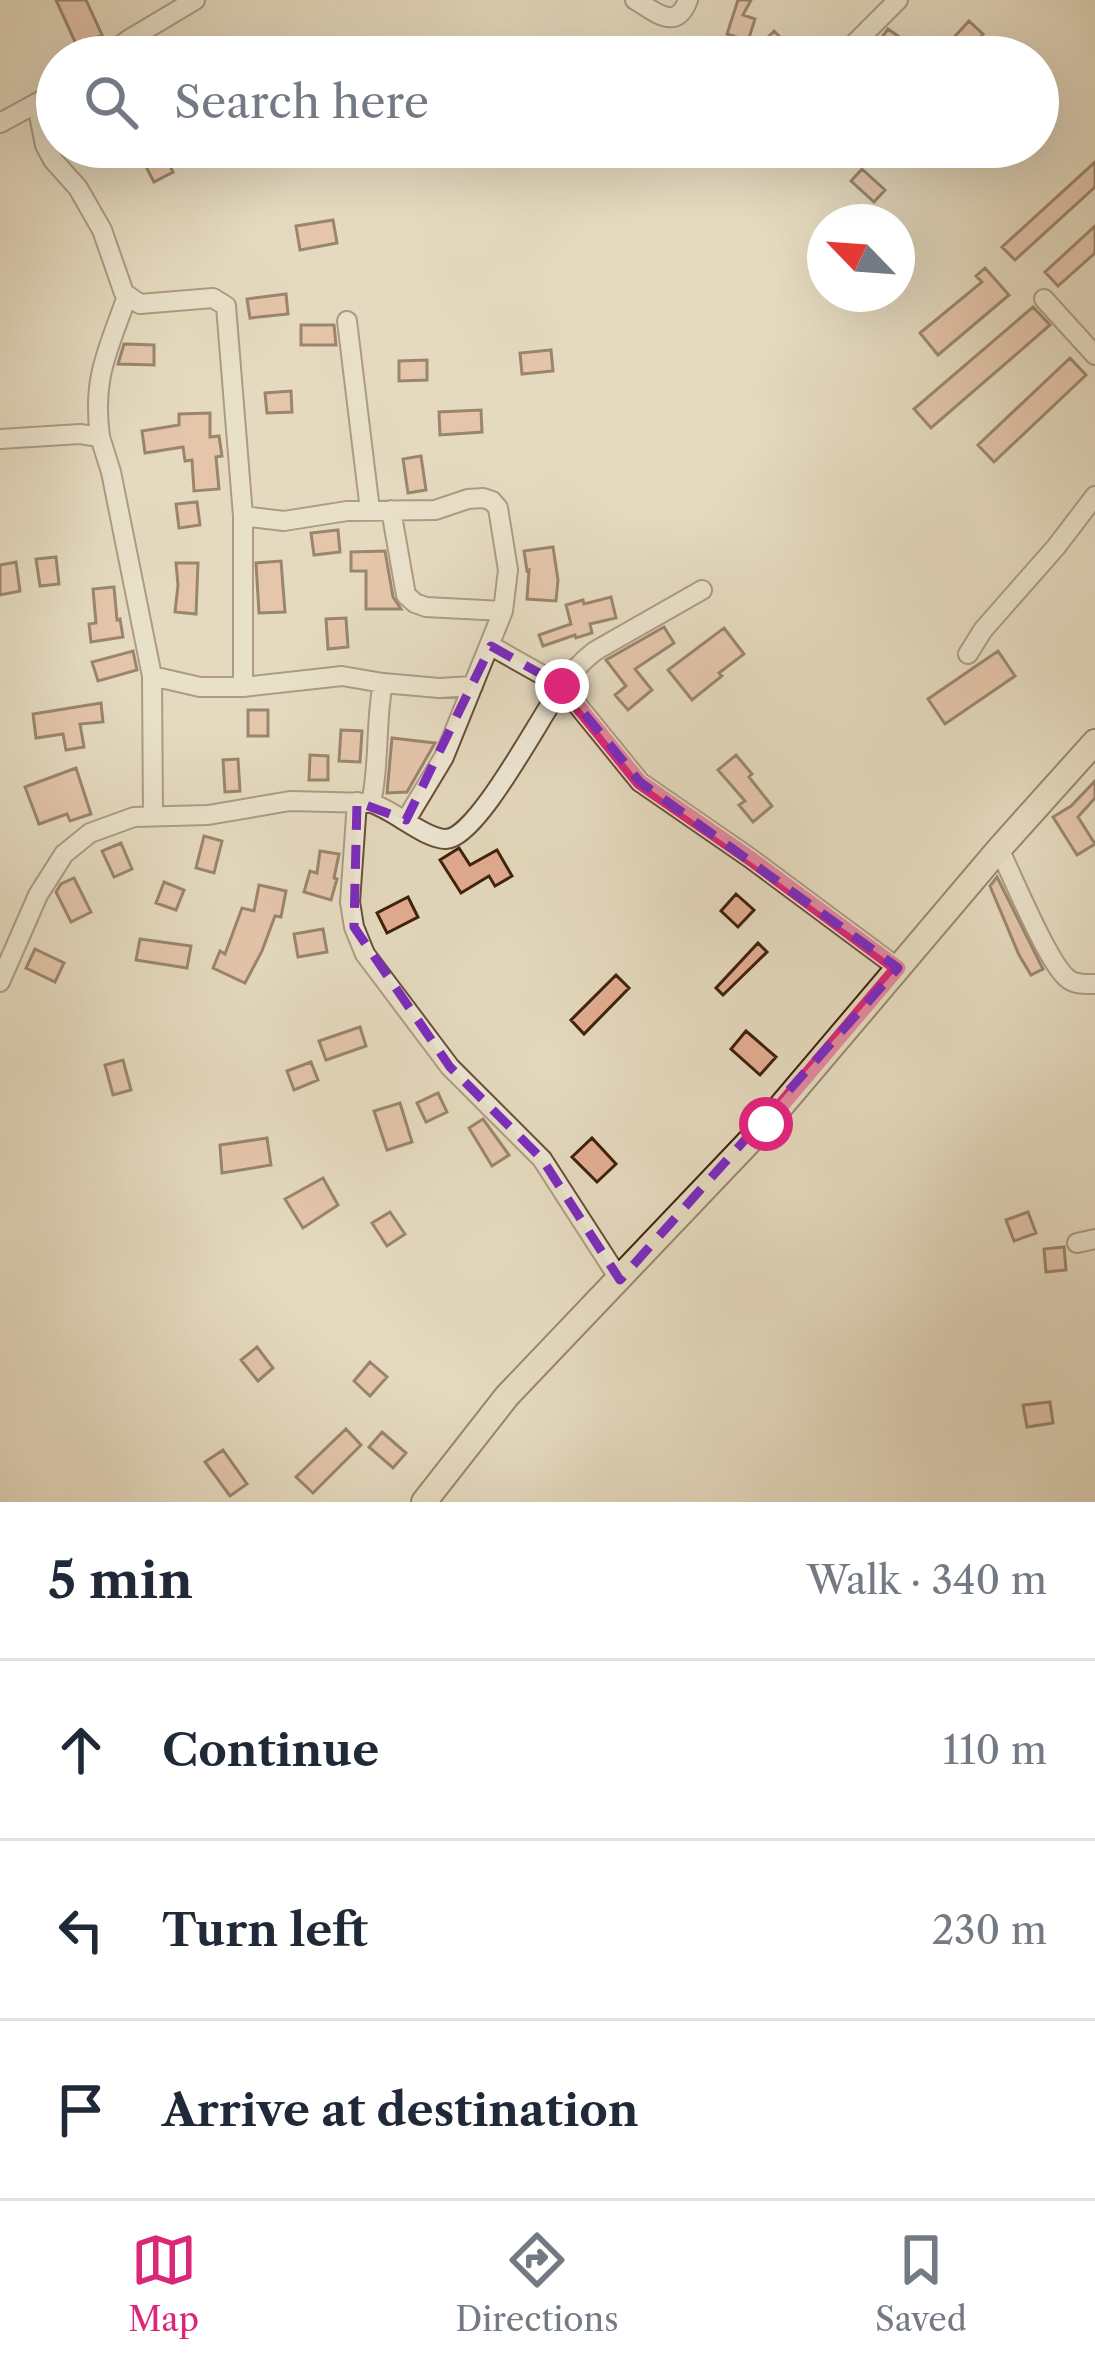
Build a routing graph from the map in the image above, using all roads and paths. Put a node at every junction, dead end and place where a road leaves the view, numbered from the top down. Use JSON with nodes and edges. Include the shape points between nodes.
{"nodes":[{"id":1,"x":195,"y":0,"type":"edge"},
{"id":2,"x":634,"y":0,"type":"edge"},
{"id":3,"x":688,"y":0,"type":"edge"},
{"id":4,"x":898,"y":0,"type":"edge"},
{"id":5,"x":135,"y":36,"type":"edge"},
{"id":6,"x":863,"y":36,"type":"edge"},
{"id":7,"x":36,"y":105,"type":"edge"},
{"id":8,"x":0,"y":123,"type":"edge"},
{"id":9,"x":60,"y":168,"type":"edge"},
{"id":10,"x":127,"y":296,"type":"junction"},
{"id":11,"x":1043,"y":299,"type":"dead end"},
{"id":12,"x":346,"y":321,"type":"dead end"},
{"id":13,"x":1095,"y":355,"type":"edge"},
{"id":14,"x":100,"y":437,"type":"junction"},
{"id":15,"x":0,"y":439,"type":"edge"},
{"id":16,"x":1095,"y":496,"type":"edge"},
{"id":17,"x":370,"y":510,"type":"junction"},
{"id":18,"x":391,"y":510,"type":"junction"},
{"id":19,"x":243,"y":516,"type":"junction"},
{"id":20,"x":702,"y":590,"type":"dead end"},
{"id":21,"x":503,"y":611,"type":"junction"},
{"id":22,"x":490,"y":646,"type":"junction"},
{"id":23,"x":968,"y":654,"type":"dead end"},
{"id":24,"x":152,"y":676,"type":"junction"},
{"id":25,"x":382,"y":683,"type":"junction"},
{"id":26,"x":473,"y":686,"type":"junction"},
{"id":27,"x":562,"y":686,"type":"junction"},
{"id":28,"x":243,"y":687,"type":"junction"},
{"id":29,"x":1095,"y":742,"type":"edge"},
{"id":30,"x":364,"y":802,"type":"junction"},
{"id":31,"x":153,"y":816,"type":"junction"},
{"id":32,"x":406,"y":820,"type":"junction"},
{"id":33,"x":1000,"y":849,"type":"junction"},
{"id":34,"x":898,"y":968,"type":"junction"},
{"id":35,"x":0,"y":982,"type":"edge"},
{"id":36,"x":1095,"y":984,"type":"edge"},
{"id":37,"x":620,"y":1280,"type":"junction"},
{"id":38,"x":424,"y":1502,"type":"edge"}],
"edges":[{"from":1,"to":5,"type":"street"},
{"from":2,"to":3,"type":"street","via":[[668,18],[683,13]]},
{"from":4,"to":6,"type":"street"},
{"from":7,"to":8,"type":"street"},
{"from":9,"to":10,"type":"street","via":[[102,230]]},
{"from":10,"to":14,"type":"street","via":[[98,383]]},
{"from":10,"to":19,"type":"street","via":[[140,304],[212,298],[226,306]]},
{"from":11,"to":13,"type":"street"},
{"from":12,"to":17,"type":"street"},
{"from":14,"to":15,"type":"street"},
{"from":14,"to":24,"type":"street"},
{"from":16,"to":23,"type":"street"},
{"from":17,"to":18,"type":"street"},
{"from":17,"to":19,"type":"street","via":[[284,521]]},
{"from":18,"to":21,"type":"street","via":[[406,595],[426,607]]},
{"from":18,"to":21,"type":"street","via":[[492,501],[508,570]]},
{"from":19,"to":28,"type":"street"},
{"from":20,"to":27,"type":"street","via":[[595,651]]},
{"from":21,"to":22,"type":"street"},
{"from":22,"to":26,"type":"street"},
{"from":22,"to":27,"type":"street"},
{"from":24,"to":28,"type":"street"},
{"from":24,"to":31,"type":"street"},
{"from":25,"to":26,"type":"street"},
{"from":25,"to":28,"type":"street","via":[[342,676]]},
{"from":25,"to":30,"type":"street","via":[[376,782]]},
{"from":26,"to":32,"type":"street"},
{"from":27,"to":32,"type":"street","via":[[470,827],[440,839]]},
{"from":27,"to":34,"type":"street","via":[[640,782]]},
{"from":29,"to":33,"type":"main road"},
{"from":30,"to":31,"type":"street"},
{"from":30,"to":32,"type":"street"},
{"from":30,"to":37,"type":"street","via":[[350,902],[365,954],[450,1067],[542,1159]]},
{"from":31,"to":35,"type":"street","via":[[90,833],[64,854]]},
{"from":33,"to":34,"type":"main road"},
{"from":33,"to":36,"type":"street","via":[[1059,968],[1068,979]]},
{"from":34,"to":37,"type":"main road"},
{"from":37,"to":38,"type":"main road","via":[[507,1396]]}]}
